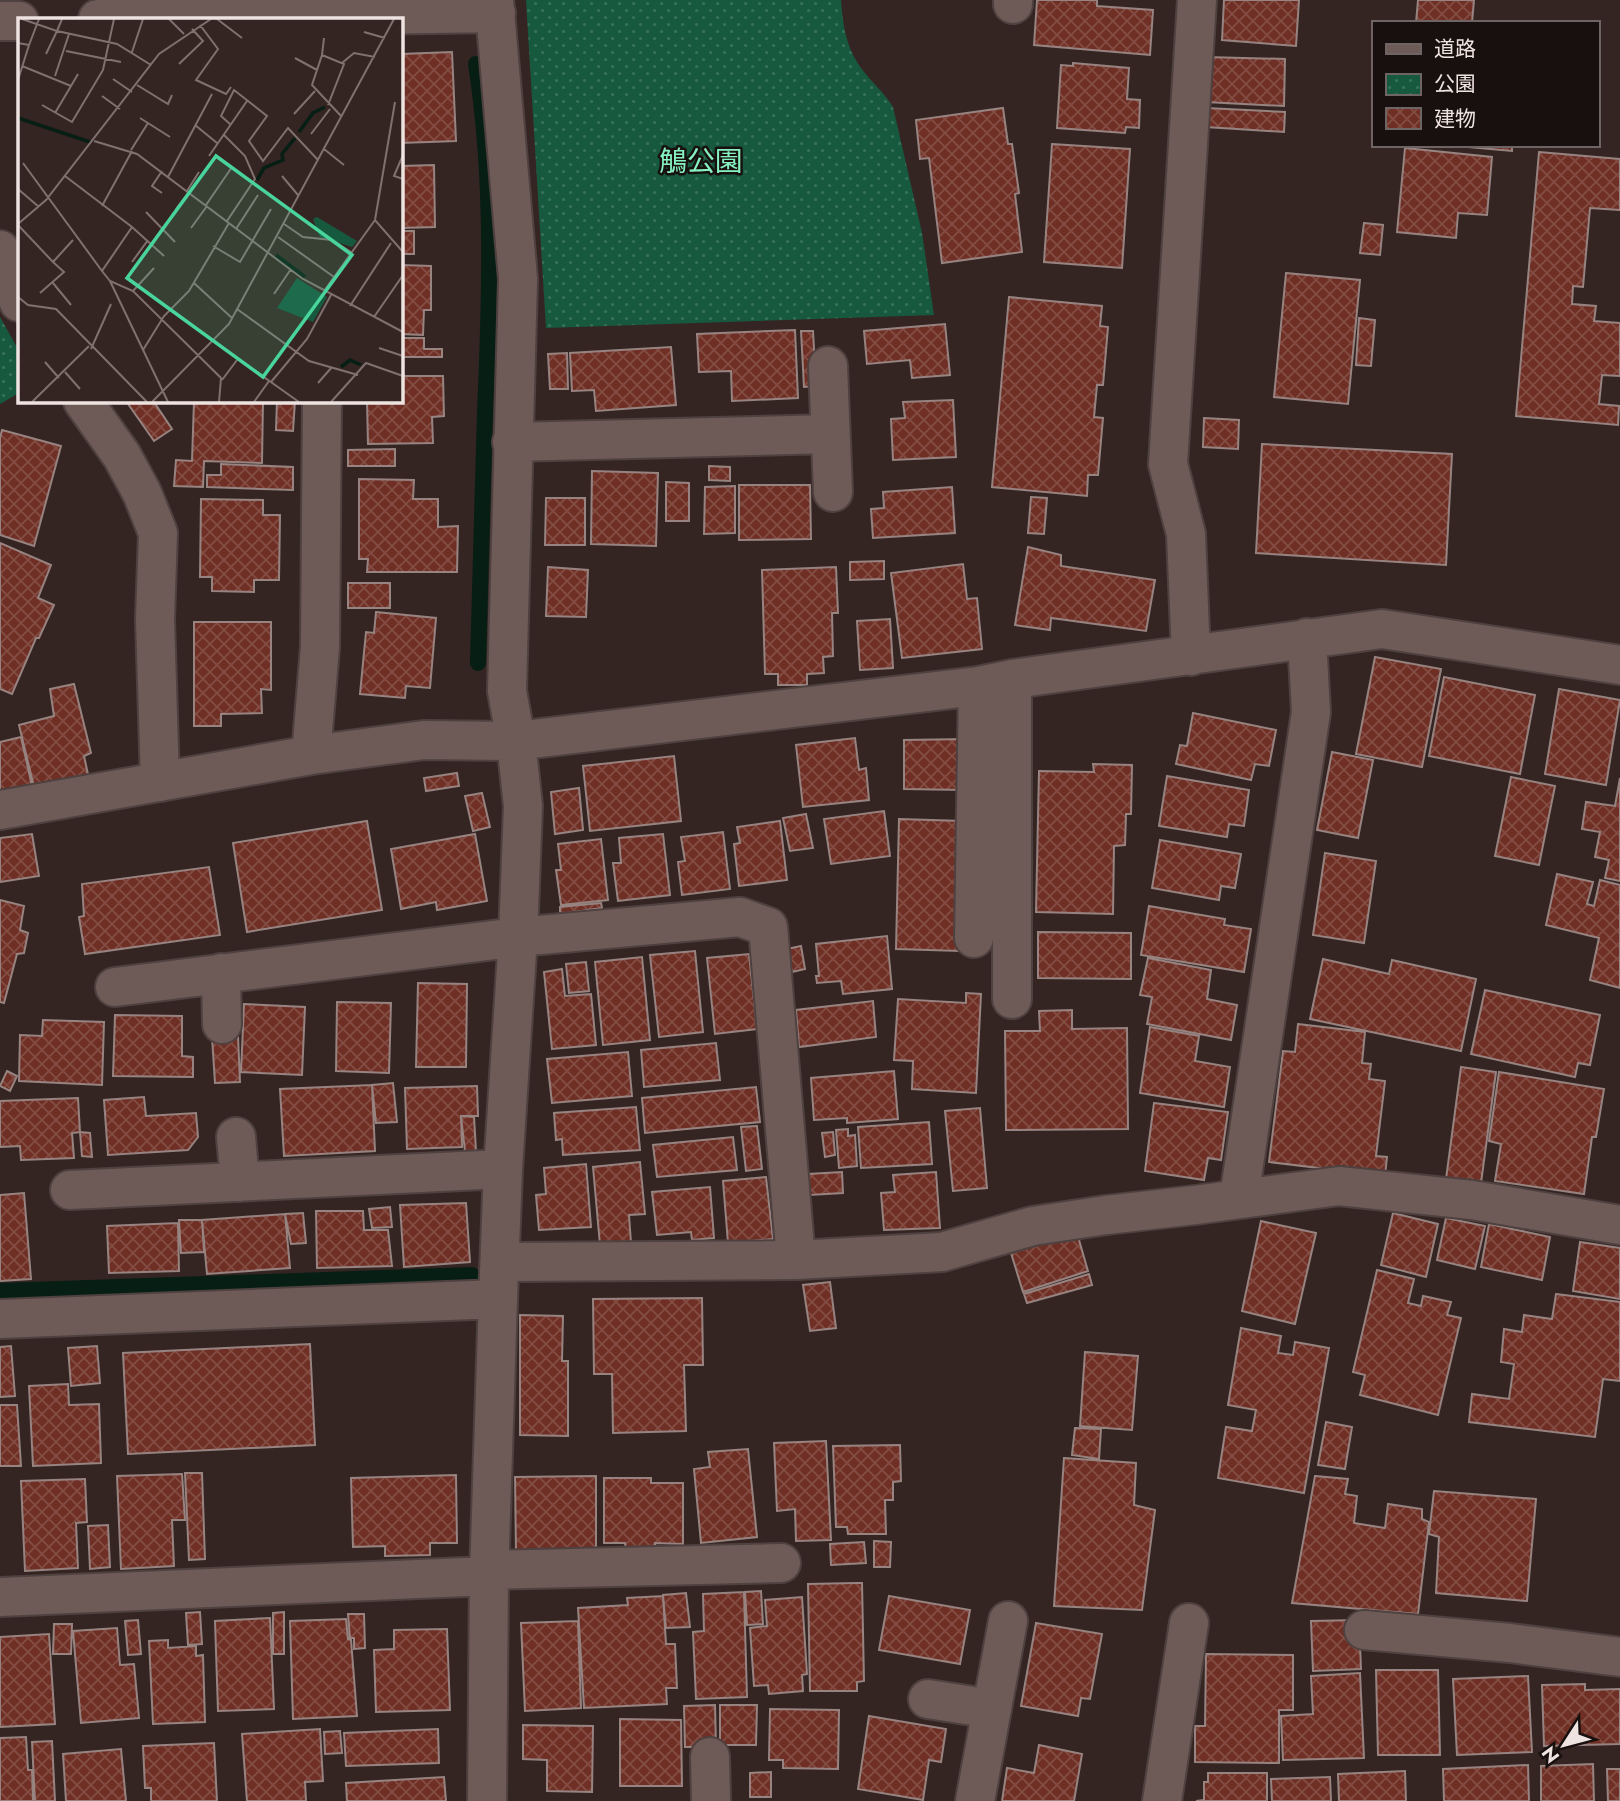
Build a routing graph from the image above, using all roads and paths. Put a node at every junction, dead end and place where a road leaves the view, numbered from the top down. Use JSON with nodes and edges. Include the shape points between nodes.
{"nodes":[{"id":1,"x":1197,"y":0,"type":"edge"},
{"id":2,"x":495,"y":6,"type":"edge"},
{"id":3,"x":306,"y":18,"type":"edge"},
{"id":4,"x":18,"y":20,"type":"edge"},
{"id":5,"x":0,"y":21,"type":"edge"},
{"id":6,"x":0,"y":250,"type":"edge"},
{"id":7,"x":18,"y":300,"type":"edge"},
{"id":8,"x":828,"y":366,"type":"dead end"},
{"id":9,"x":84,"y":402,"type":"edge"},
{"id":10,"x":322,"y":402,"type":"edge"},
{"id":11,"x":830,"y":434,"type":"junction"},
{"id":12,"x":512,"y":442,"type":"junction"},
{"id":13,"x":833,"y":492,"type":"dead end"},
{"id":14,"x":1307,"y":638,"type":"junction"},
{"id":15,"x":1191,"y":656,"type":"junction"},
{"id":16,"x":1620,"y":665,"type":"edge"},
{"id":17,"x":995,"y":682,"type":"junction"},
{"id":18,"x":516,"y":741,"type":"junction"},
{"id":19,"x":311,"y":755,"type":"junction"},
{"id":20,"x":160,"y":782,"type":"junction"},
{"id":21,"x":0,"y":810,"type":"edge"},
{"id":22,"x":518,"y":937,"type":"junction"},
{"id":23,"x":974,"y":938,"type":"dead end"},
{"id":24,"x":221,"y":973,"type":"junction"},
{"id":25,"x":115,"y":987,"type":"dead end"},
{"id":26,"x":1012,"y":999,"type":"dead end"},
{"id":27,"x":222,"y":1024,"type":"dead end"},
{"id":28,"x":236,"y":1137,"type":"dead end"},
{"id":29,"x":503,"y":1169,"type":"junction"},
{"id":30,"x":240,"y":1182,"type":"junction"},
{"id":31,"x":70,"y":1190,"type":"dead end"},
{"id":32,"x":1239,"y":1198,"type":"junction"},
{"id":33,"x":1620,"y":1225,"type":"edge"},
{"id":34,"x":796,"y":1260,"type":"junction"},
{"id":35,"x":499,"y":1280,"type":"junction"},
{"id":36,"x":0,"y":1319,"type":"edge"},
{"id":37,"x":781,"y":1563,"type":"dead end"},
{"id":38,"x":489,"y":1573,"type":"junction"},
{"id":39,"x":0,"y":1597,"type":"edge"},
{"id":40,"x":1008,"y":1621,"type":"dead end"},
{"id":41,"x":1189,"y":1623,"type":"dead end"},
{"id":42,"x":1364,"y":1630,"type":"dead end"},
{"id":43,"x":1620,"y":1657,"type":"edge"},
{"id":44,"x":928,"y":1699,"type":"dead end"},
{"id":45,"x":992,"y":1709,"type":"junction"},
{"id":46,"x":710,"y":1757,"type":"dead end"},
{"id":47,"x":487,"y":1801,"type":"edge"},
{"id":48,"x":710,"y":1801,"type":"edge"},
{"id":49,"x":975,"y":1801,"type":"edge"},
{"id":50,"x":1162,"y":1801,"type":"edge"}],
"edges":[{"from":1,"to":15,"type":"street","via":[[1168,464],[1186,534]]},
{"from":2,"to":3,"type":"street"},
{"from":2,"to":12,"type":"street","via":[[518,279]]},
{"from":4,"to":5,"type":"street"},
{"from":6,"to":7,"type":"street"},
{"from":8,"to":11,"type":"street"},
{"from":9,"to":20,"type":"street","via":[[122,456],[158,533],[155,619]]},
{"from":10,"to":19,"type":"street","via":[[320,647]]},
{"from":11,"to":12,"type":"street"},
{"from":11,"to":13,"type":"street"},
{"from":12,"to":18,"type":"street","via":[[507,691]]},
{"from":14,"to":15,"type":"street"},
{"from":14,"to":16,"type":"street","via":[[1382,629]]},
{"from":14,"to":32,"type":"street","via":[[1311,712]]},
{"from":15,"to":17,"type":"street"},
{"from":17,"to":18,"type":"street"},
{"from":17,"to":23,"type":"street"},
{"from":17,"to":26,"type":"street"},
{"from":18,"to":19,"type":"street","via":[[424,740]]},
{"from":18,"to":22,"type":"street","via":[[523,806]]},
{"from":19,"to":20,"type":"street"},
{"from":20,"to":21,"type":"street"},
{"from":22,"to":24,"type":"street"},
{"from":22,"to":29,"type":"street"},
{"from":22,"to":34,"type":"street","via":[[740,917],[768,927]]},
{"from":24,"to":25,"type":"street"},
{"from":24,"to":27,"type":"street"},
{"from":28,"to":30,"type":"street"},
{"from":29,"to":30,"type":"street"},
{"from":29,"to":35,"type":"street"},
{"from":30,"to":31,"type":"street"},
{"from":32,"to":33,"type":"street","via":[[1339,1186],[1472,1200]]},
{"from":32,"to":34,"type":"street","via":[[1033,1227],[942,1252]]},
{"from":34,"to":35,"type":"street"},
{"from":35,"to":36,"type":"street"},
{"from":35,"to":38,"type":"street"},
{"from":37,"to":38,"type":"street"},
{"from":38,"to":39,"type":"street"},
{"from":38,"to":47,"type":"street"},
{"from":40,"to":45,"type":"street"},
{"from":41,"to":50,"type":"street"},
{"from":42,"to":43,"type":"street"},
{"from":44,"to":45,"type":"street"},
{"from":45,"to":49,"type":"street"},
{"from":46,"to":48,"type":"street"}]}
